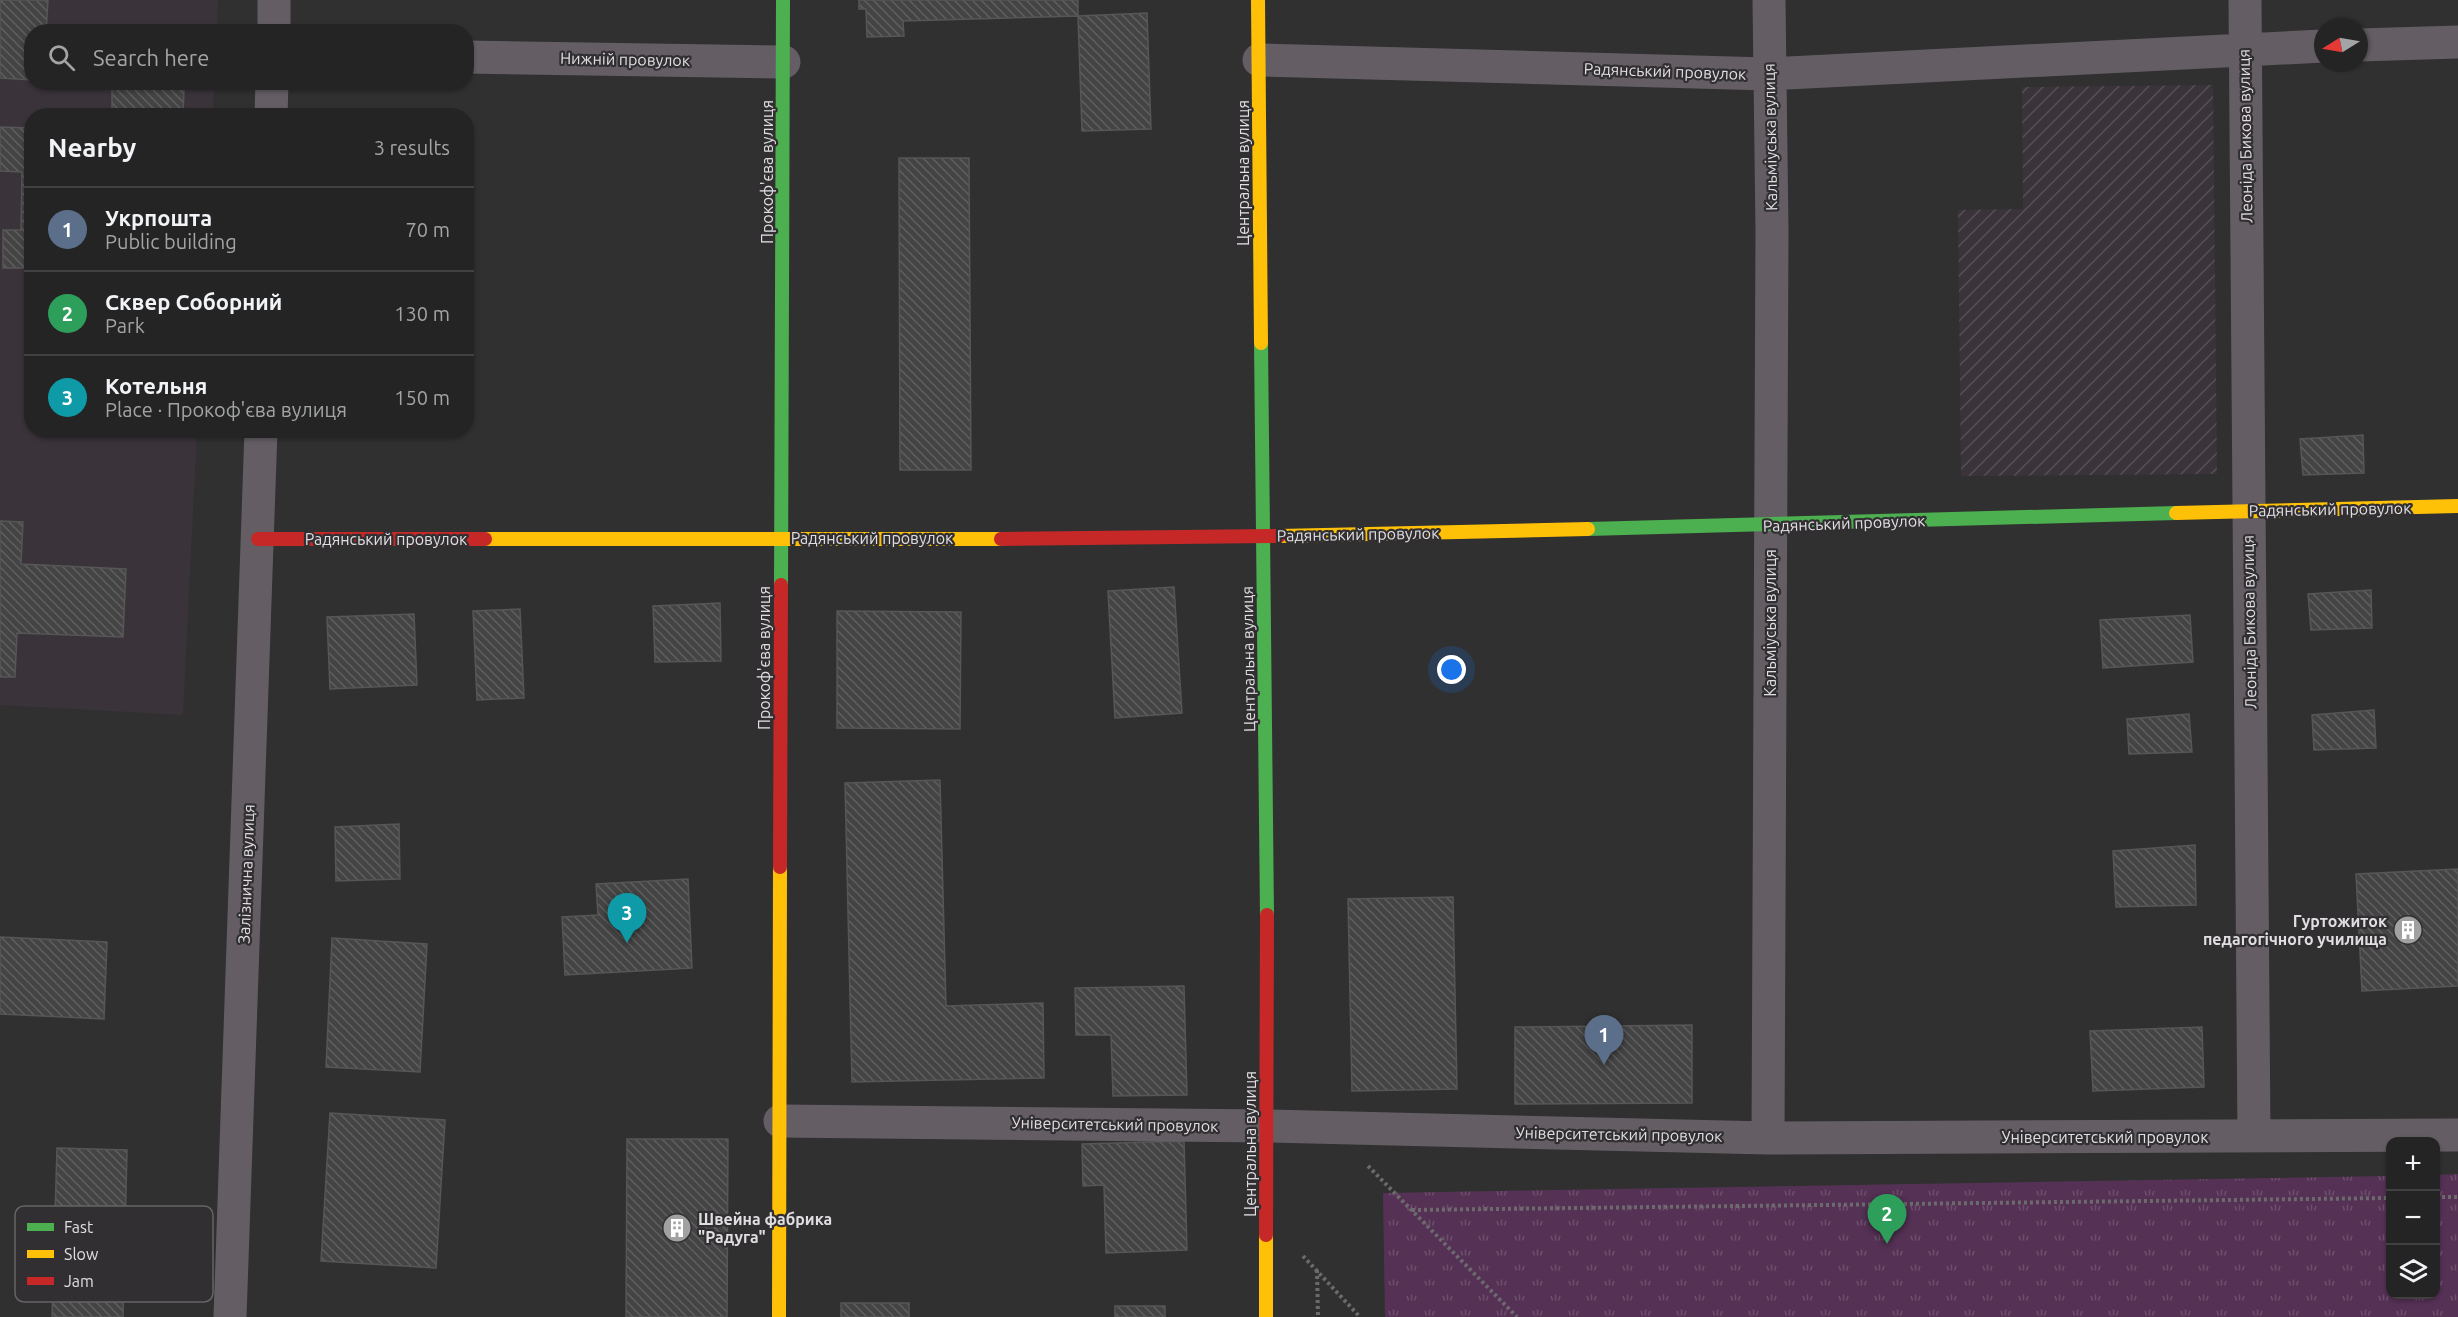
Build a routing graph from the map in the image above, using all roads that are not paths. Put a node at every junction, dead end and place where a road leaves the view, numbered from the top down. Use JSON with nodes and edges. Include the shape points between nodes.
{"nodes":[{"id":1,"x":274,"y":0,"type":"edge"},
{"id":2,"x":783,"y":0,"type":"edge"},
{"id":3,"x":1258,"y":0,"type":"edge"},
{"id":4,"x":1769,"y":0,"type":"edge"},
{"id":5,"x":2245,"y":0,"type":"edge"},
{"id":6,"x":274,"y":24,"type":"edge"},
{"id":7,"x":2458,"y":42,"type":"edge"},
{"id":8,"x":2368,"y":45,"type":"edge"},
{"id":9,"x":2314,"y":46,"type":"edge"},
{"id":10,"x":2244,"y":49,"type":"junction"},
{"id":11,"x":474,"y":57,"type":"edge"},
{"id":12,"x":1259,"y":60,"type":"junction"},
{"id":13,"x":784,"y":62,"type":"junction"},
{"id":14,"x":1768,"y":74,"type":"junction"},
{"id":15,"x":272,"y":90,"type":"edge"},
{"id":16,"x":271,"y":108,"type":"edge"},
{"id":17,"x":261,"y":438,"type":"edge"},
{"id":18,"x":2458,"y":506,"type":"edge"},
{"id":19,"x":2248,"y":510,"type":"junction"},
{"id":20,"x":1770,"y":526,"type":"junction"},
{"id":21,"x":1263,"y":536,"type":"junction"},
{"id":22,"x":258,"y":539,"type":"junction"},
{"id":23,"x":780,"y":539,"type":"junction"},
{"id":24,"x":780,"y":1121,"type":"junction"},
{"id":25,"x":1267,"y":1126,"type":"junction"},
{"id":26,"x":2458,"y":1135,"type":"edge"},
{"id":27,"x":2254,"y":1136,"type":"junction"},
{"id":28,"x":1768,"y":1138,"type":"junction"},
{"id":29,"x":230,"y":1317,"type":"edge"},
{"id":30,"x":779,"y":1317,"type":"edge"},
{"id":31,"x":1266,"y":1317,"type":"edge"}],
"edges":[{"from":1,"to":6,"type":"street"},
{"from":2,"to":13,"type":"street","name":"Прокоф'єва вулиця"},
{"from":3,"to":12,"type":"street","name":"Центральна вулиця"},
{"from":4,"to":14,"type":"street","name":"Кальміуська вулиця"},
{"from":5,"to":10,"type":"street","name":"Леоніда Бикова вулиця"},
{"from":7,"to":8,"type":"street"},
{"from":9,"to":10,"type":"street","name":"Радянський провулок"},
{"from":10,"to":14,"type":"street","name":"Радянський провулок"},
{"from":10,"to":19,"type":"street","name":"Леоніда Бикова вулиця"},
{"from":11,"to":13,"type":"street","name":"Нижній провулок"},
{"from":12,"to":14,"type":"street","name":"Радянський провулок"},
{"from":12,"to":21,"type":"street","name":"Центральна вулиця"},
{"from":13,"to":23,"type":"street","name":"Прокоф'єва вулиця"},
{"from":14,"to":20,"type":"street","name":"Кальміуська вулиця","via":[[1772,230]]},
{"from":15,"to":16,"type":"street"},
{"from":17,"to":22,"type":"street","name":"Залізнична вулиця"},
{"from":18,"to":19,"type":"street","name":"Радянський провулок"},
{"from":19,"to":20,"type":"street","name":"Радянський провулок"},
{"from":19,"to":27,"type":"street","name":"Леоніда Бикова вулиця"},
{"from":20,"to":21,"type":"street","name":"Радянський провулок"},
{"from":20,"to":28,"type":"street","name":"Кальміуська вулиця"},
{"from":21,"to":23,"type":"street","name":"Радянський провулок"},
{"from":21,"to":25,"type":"street","name":"Центральна вулиця"},
{"from":22,"to":23,"type":"street","name":"Радянський провулок"},
{"from":22,"to":29,"type":"street","name":"Залізнична вулиця"},
{"from":23,"to":24,"type":"street","name":"Прокоф'єва вулиця"},
{"from":24,"to":25,"type":"street","name":"Університетський провулок"},
{"from":24,"to":30,"type":"street","name":"Прокоф'єва вулиця"},
{"from":25,"to":28,"type":"street","name":"Університетський провулок"},
{"from":25,"to":31,"type":"street","name":"Центральна вулиця"},
{"from":26,"to":27,"type":"street","name":"Університетський провулок"},
{"from":27,"to":28,"type":"street","name":"Університетський провулок"}]}
